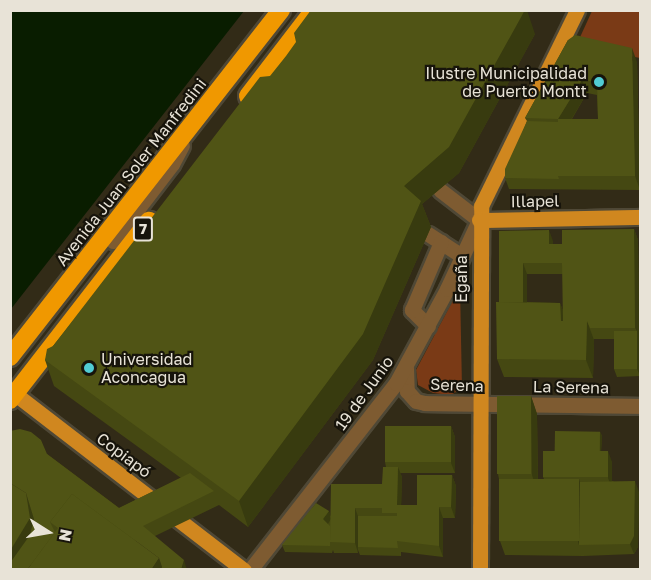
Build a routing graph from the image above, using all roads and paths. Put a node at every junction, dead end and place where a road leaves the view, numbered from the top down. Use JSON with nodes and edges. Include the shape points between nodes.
{"nodes":[{"id":1,"x":281,"y":10,"type":"edge"},
{"id":2,"x":314,"y":10,"type":"edge"},
{"id":3,"x":573,"y":15,"type":"edge"},
{"id":4,"x":233,"y":115,"type":"edge"},
{"id":5,"x":186,"y":131,"type":"junction"},
{"id":6,"x":189,"y":171,"type":"edge"},
{"id":7,"x":440,"y":190,"type":"dead end"},
{"id":8,"x":640,"y":217,"type":"edge"},
{"id":9,"x":479,"y":219,"type":"junction"},
{"id":10,"x":113,"y":241,"type":"dead end"},
{"id":11,"x":462,"y":256,"type":"junction"},
{"id":12,"x":428,"y":326,"type":"junction"},
{"id":13,"x":10,"y":357,"type":"edge"},
{"id":14,"x":407,"y":365,"type":"junction"},
{"id":15,"x":12,"y":395,"type":"edge"},
{"id":16,"x":479,"y":404,"type":"junction"},
{"id":17,"x":501,"y":404,"type":"joint"},
{"id":18,"x":640,"y":406,"type":"edge"},
{"id":19,"x":244,"y":570,"type":"edge"},
{"id":20,"x":250,"y":570,"type":"edge"},
{"id":21,"x":480,"y":570,"type":"edge"}],
"edges":[{"from":1,"to":5,"type":"highway","name":"Avenida Juan Soler Manfredini","number":"7"},
{"from":2,"to":4,"type":"highway","via":[[279,70]]},
{"from":3,"to":9,"type":"main road","name":"Egaña","via":[[493,177]]},
{"from":5,"to":10,"type":"street","via":[[172,164]]},
{"from":5,"to":13,"type":"highway","name":"Avenida Juan Soler Manfredini","number":"7"},
{"from":6,"to":15,"type":"highway","number":"7"},
{"from":7,"to":9,"type":"street"},
{"from":8,"to":9,"type":"main road","name":"Illapel"},
{"from":9,"to":11,"type":"street","name":"19 de Junio"},
{"from":9,"to":16,"type":"main road","name":"Egaña"},
{"from":11,"to":12,"type":"street","name":"19 de Junio"},
{"from":11,"to":12,"type":"street","via":[[434,238],[412,310]]},
{"from":12,"to":14,"type":"street","name":"19 de Junio"},
{"from":14,"to":16,"type":"street","name":"Serena","via":[[405,384],[416,401]]},
{"from":14,"to":20,"type":"street","name":"19 de Junio"},
{"from":15,"to":19,"type":"main road","name":"Copiapó"},
{"from":16,"to":17,"type":"street","name":"Serena"},
{"from":16,"to":21,"type":"main road","name":"Egaña"},
{"from":17,"to":18,"type":"street","name":"La Serena"}]}
